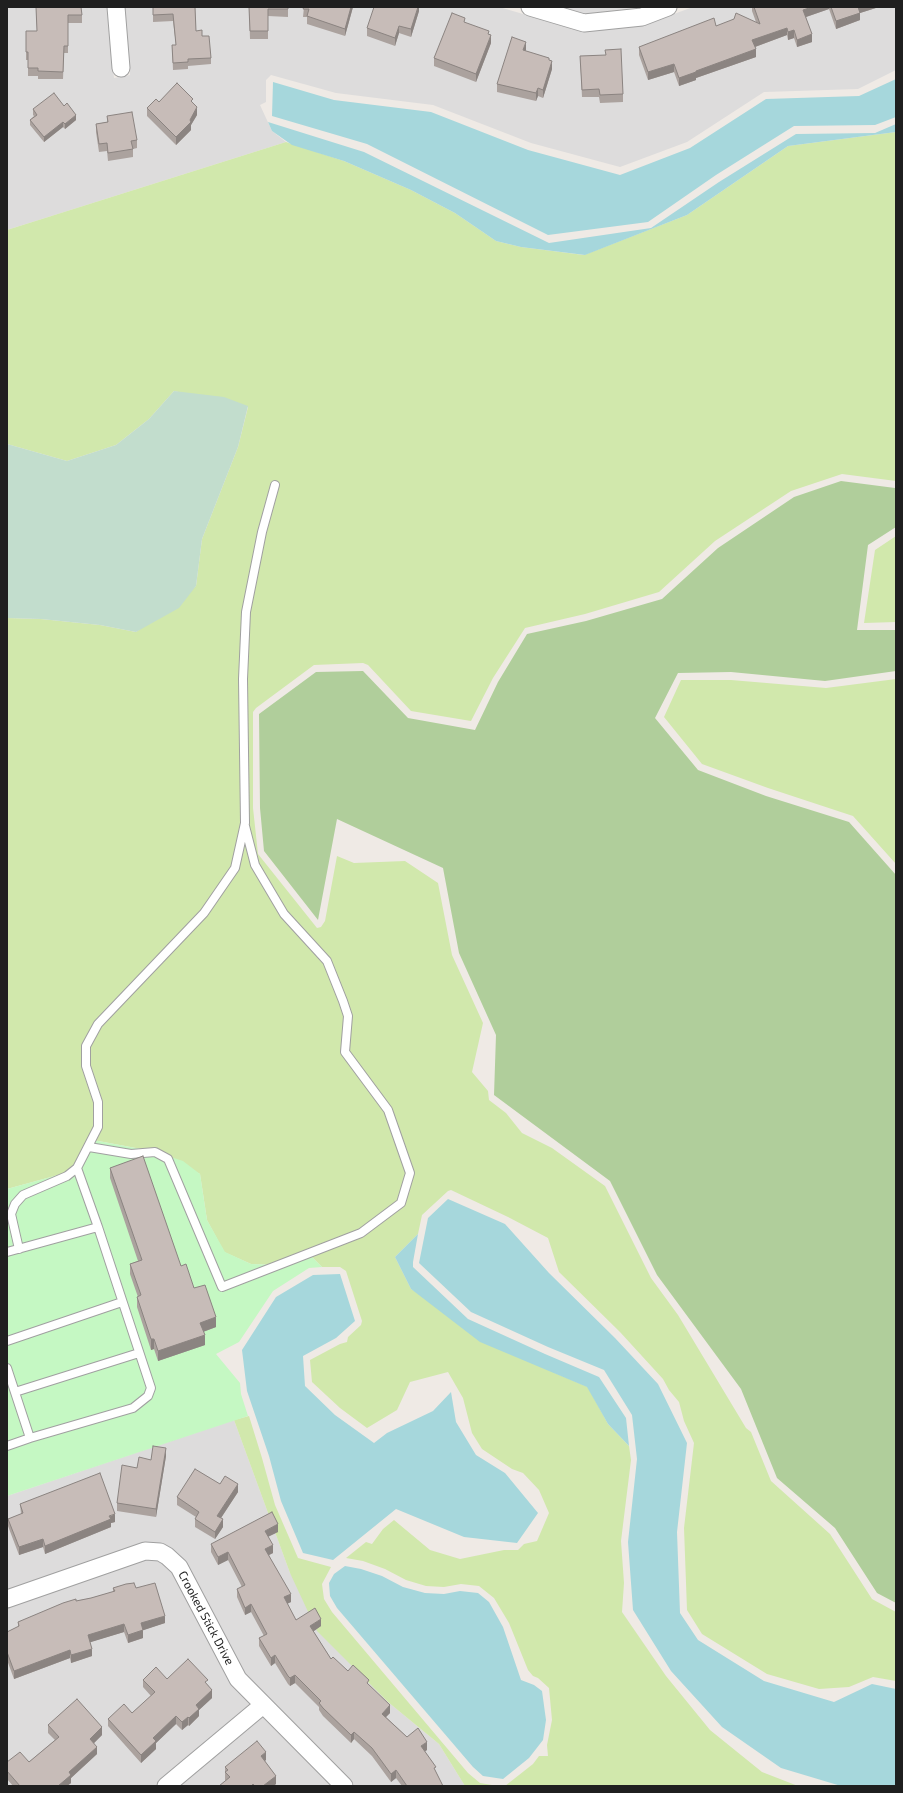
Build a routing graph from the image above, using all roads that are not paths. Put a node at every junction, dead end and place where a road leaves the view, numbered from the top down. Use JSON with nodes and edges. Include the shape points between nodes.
{"nodes":[{"id":1,"x":116,"y":7,"type":"edge"},
{"id":2,"x":530,"y":7,"type":"edge"},
{"id":3,"x":668,"y":7,"type":"edge"},
{"id":4,"x":121,"y":68,"type":"dead end"},
{"id":5,"x":275,"y":485,"type":"dead end"},
{"id":6,"x":245,"y":823,"type":"junction"},
{"id":7,"x":89,"y":1147,"type":"junction"},
{"id":8,"x":77,"y":1168,"type":"junction"},
{"id":9,"x":98,"y":1227,"type":"junction"},
{"id":10,"x":20,"y":1249,"type":"junction"},
{"id":11,"x":7,"y":1252,"type":"edge"},
{"id":12,"x":122,"y":1302,"type":"junction"},
{"id":13,"x":7,"y":1341,"type":"edge"},
{"id":14,"x":139,"y":1353,"type":"junction"},
{"id":15,"x":7,"y":1368,"type":"edge"},
{"id":16,"x":15,"y":1392,"type":"junction"},
{"id":17,"x":30,"y":1438,"type":"junction"},
{"id":18,"x":7,"y":1446,"type":"edge"},
{"id":19,"x":7,"y":1599,"type":"edge"},
{"id":20,"x":263,"y":1705,"type":"junction"},
{"id":21,"x":166,"y":1786,"type":"edge"},
{"id":22,"x":344,"y":1786,"type":"edge"}],
"edges":[{"from":1,"to":4,"type":"street"},
{"from":2,"to":3,"type":"street","via":[[584,23],[642,17]]},
{"from":5,"to":6,"type":"lane","via":[[262,532],[246,612],[243,679]]},
{"from":6,"to":7,"type":"lane","via":[[235,868],[204,914],[98,1024],[86,1046],[86,1066],[98,1102],[98,1127]]},
{"from":6,"to":7,"type":"lane","via":[[254,865],[284,914],[327,961],[348,1016],[345,1052],[388,1110],[410,1173],[401,1203],[361,1233],[222,1287],[168,1159],[155,1152],[131,1154]]},
{"from":7,"to":8,"type":"lane"},
{"from":8,"to":9,"type":"lane"},
{"from":8,"to":10,"type":"lane","via":[[66,1176],[23,1195],[15,1204],[11,1214]]},
{"from":9,"to":10,"type":"lane"},
{"from":9,"to":12,"type":"lane"},
{"from":10,"to":11,"type":"lane"},
{"from":12,"to":13,"type":"lane"},
{"from":12,"to":14,"type":"lane"},
{"from":14,"to":16,"type":"lane"},
{"from":14,"to":17,"type":"lane","via":[[151,1388],[148,1396],[133,1408]]},
{"from":15,"to":16,"type":"lane"},
{"from":16,"to":17,"type":"lane"},
{"from":17,"to":18,"type":"lane"},
{"from":19,"to":20,"type":"street","name":"Crooked Stick Drive","via":[[145,1551],[160,1552],[174,1560],[179,1567],[238,1679]]},
{"from":20,"to":21,"type":"street"},
{"from":20,"to":22,"type":"street","name":"Crooked Stick Drive"}]}
